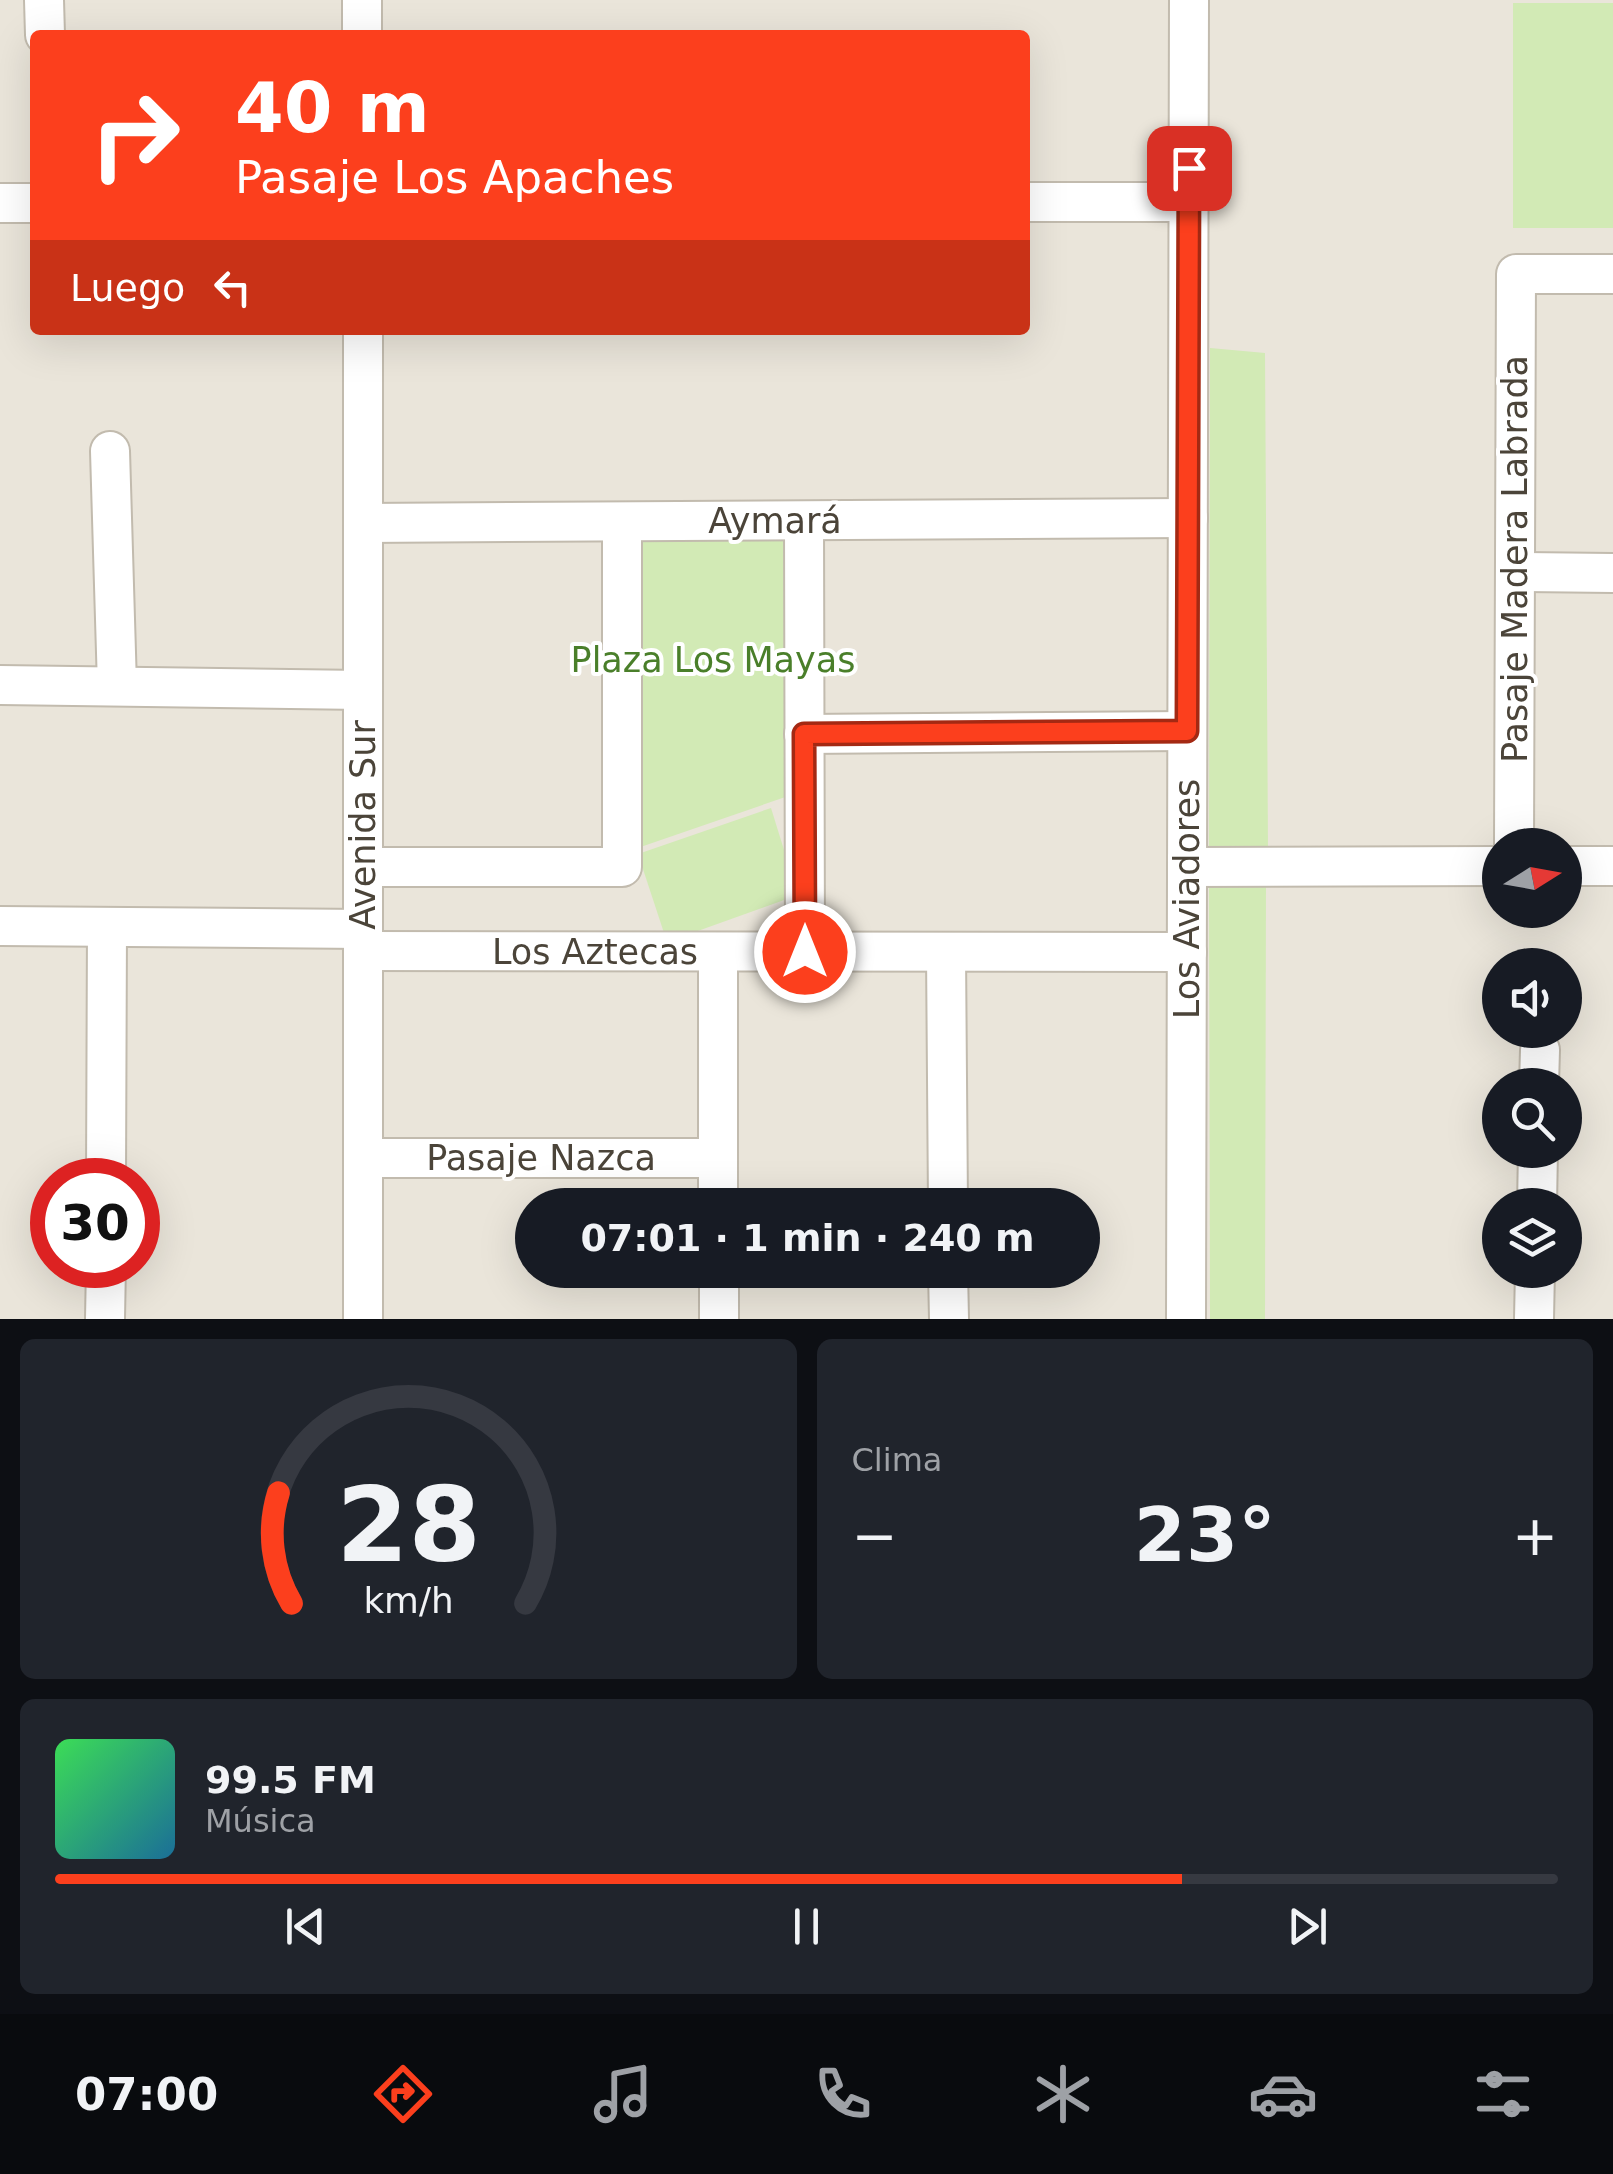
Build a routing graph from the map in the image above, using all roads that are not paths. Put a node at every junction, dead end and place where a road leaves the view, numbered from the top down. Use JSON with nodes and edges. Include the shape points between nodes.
{"nodes":[{"id":1,"x":44,"y":0,"type":"edge"},
{"id":2,"x":362,"y":0,"type":"edge"},
{"id":3,"x":1189,"y":0,"type":"edge"},
{"id":4,"x":44,"y":30,"type":"edge"},
{"id":5,"x":362,"y":30,"type":"edge"},
{"id":6,"x":1030,"y":202,"type":"edge"},
{"id":7,"x":1189,"y":202,"type":"junction"},
{"id":8,"x":0,"y":203,"type":"edge"},
{"id":9,"x":30,"y":203,"type":"edge"},
{"id":10,"x":1613,"y":274,"type":"edge"},
{"id":11,"x":363,"y":335,"type":"edge"},
{"id":12,"x":110,"y":450,"type":"dead end"},
{"id":13,"x":1188,"y":518,"type":"junction"},
{"id":14,"x":804,"y":520,"type":"junction"},
{"id":15,"x":622,"y":522,"type":"junction"},
{"id":16,"x":363,"y":523,"type":"junction"},
{"id":17,"x":1515,"y":572,"type":"junction"},
{"id":18,"x":1613,"y":573,"type":"edge"},
{"id":19,"x":0,"y":685,"type":"edge"},
{"id":20,"x":117,"y":686,"type":"junction"},
{"id":21,"x":363,"y":690,"type":"junction"},
{"id":22,"x":1187,"y":731,"type":"junction"},
{"id":23,"x":804,"y":734,"type":"junction"},
{"id":24,"x":1514,"y":828,"type":"edge"},
{"id":25,"x":1482,"y":866,"type":"edge"},
{"id":26,"x":1582,"y":866,"type":"edge"},
{"id":27,"x":1613,"y":866,"type":"edge"},
{"id":28,"x":362,"y":868,"type":"junction"},
{"id":29,"x":1187,"y":868,"type":"junction"},
{"id":30,"x":0,"y":926,"type":"edge"},
{"id":31,"x":108,"y":927,"type":"junction"},
{"id":32,"x":363,"y":940,"type":"junction"},
{"id":33,"x":718,"y":952,"type":"junction"},
{"id":34,"x":805,"y":952,"type":"junction"},
{"id":35,"x":946,"y":952,"type":"junction"},
{"id":36,"x":1187,"y":952,"type":"junction"},
{"id":37,"x":106,"y":1158,"type":"edge"},
{"id":38,"x":363,"y":1158,"type":"junction"},
{"id":39,"x":718,"y":1158,"type":"junction"},
{"id":40,"x":718,"y":1188,"type":"edge"},
{"id":41,"x":948,"y":1188,"type":"edge"},
{"id":42,"x":106,"y":1288,"type":"edge"},
{"id":43,"x":719,"y":1288,"type":"edge"},
{"id":44,"x":948,"y":1288,"type":"edge"},
{"id":45,"x":1535,"y":1288,"type":"edge"},
{"id":46,"x":105,"y":1319,"type":"edge"},
{"id":47,"x":363,"y":1319,"type":"edge"},
{"id":48,"x":719,"y":1319,"type":"edge"},
{"id":49,"x":948,"y":1319,"type":"edge"},
{"id":50,"x":1186,"y":1319,"type":"edge"},
{"id":51,"x":1534,"y":1319,"type":"edge"}],
"edges":[{"from":1,"to":4,"type":"street"},
{"from":2,"to":5,"type":"street"},
{"from":3,"to":7,"type":"street","name":"Los Aviadores"},
{"from":6,"to":7,"type":"street"},
{"from":7,"to":13,"type":"street","name":"Los Aviadores"},
{"from":8,"to":9,"type":"street"},
{"from":10,"to":17,"type":"street","name":"Pasaje Madera Labrada","via":[[1516,274]]},
{"from":11,"to":16,"type":"street","name":"Avenida Sur"},
{"from":12,"to":20,"type":"street"},
{"from":13,"to":14,"type":"street","name":"Aymará"},
{"from":13,"to":22,"type":"street","name":"Los Aviadores"},
{"from":14,"to":15,"type":"street","name":"Aymará"},
{"from":14,"to":23,"type":"street"},
{"from":15,"to":16,"type":"street","name":"Aymará"},
{"from":15,"to":28,"type":"street","via":[[622,867]]},
{"from":16,"to":21,"type":"street","name":"Avenida Sur"},
{"from":17,"to":18,"type":"street"},
{"from":17,"to":24,"type":"street","name":"Pasaje Madera Labrada"},
{"from":19,"to":20,"type":"street"},
{"from":20,"to":21,"type":"street"},
{"from":21,"to":28,"type":"street","name":"Avenida Sur"},
{"from":22,"to":23,"type":"street"},
{"from":22,"to":29,"type":"street","name":"Los Aviadores"},
{"from":23,"to":34,"type":"street"},
{"from":25,"to":29,"type":"street"},
{"from":26,"to":27,"type":"street"},
{"from":28,"to":32,"type":"street","name":"Avenida Sur"},
{"from":29,"to":36,"type":"street","name":"Los Aviadores"},
{"from":30,"to":31,"type":"street","name":"Los Aztecas"},
{"from":31,"to":32,"type":"street","name":"Los Aztecas"},
{"from":31,"to":37,"type":"street"},
{"from":32,"to":33,"type":"street","name":"Los Aztecas"},
{"from":32,"to":38,"type":"street","name":"Avenida Sur"},
{"from":33,"to":34,"type":"street","name":"Los Aztecas"},
{"from":33,"to":39,"type":"street"},
{"from":34,"to":35,"type":"street","name":"Los Aztecas"},
{"from":35,"to":36,"type":"street","name":"Los Aztecas"},
{"from":35,"to":41,"type":"street"},
{"from":36,"to":50,"type":"street","name":"Los Aviadores"},
{"from":38,"to":39,"type":"street","name":"Pasaje Nazca"},
{"from":38,"to":47,"type":"street","name":"Avenida Sur"},
{"from":39,"to":40,"type":"street"},
{"from":42,"to":46,"type":"street"},
{"from":43,"to":48,"type":"street"},
{"from":44,"to":49,"type":"street"},
{"from":45,"to":51,"type":"street"}]}
